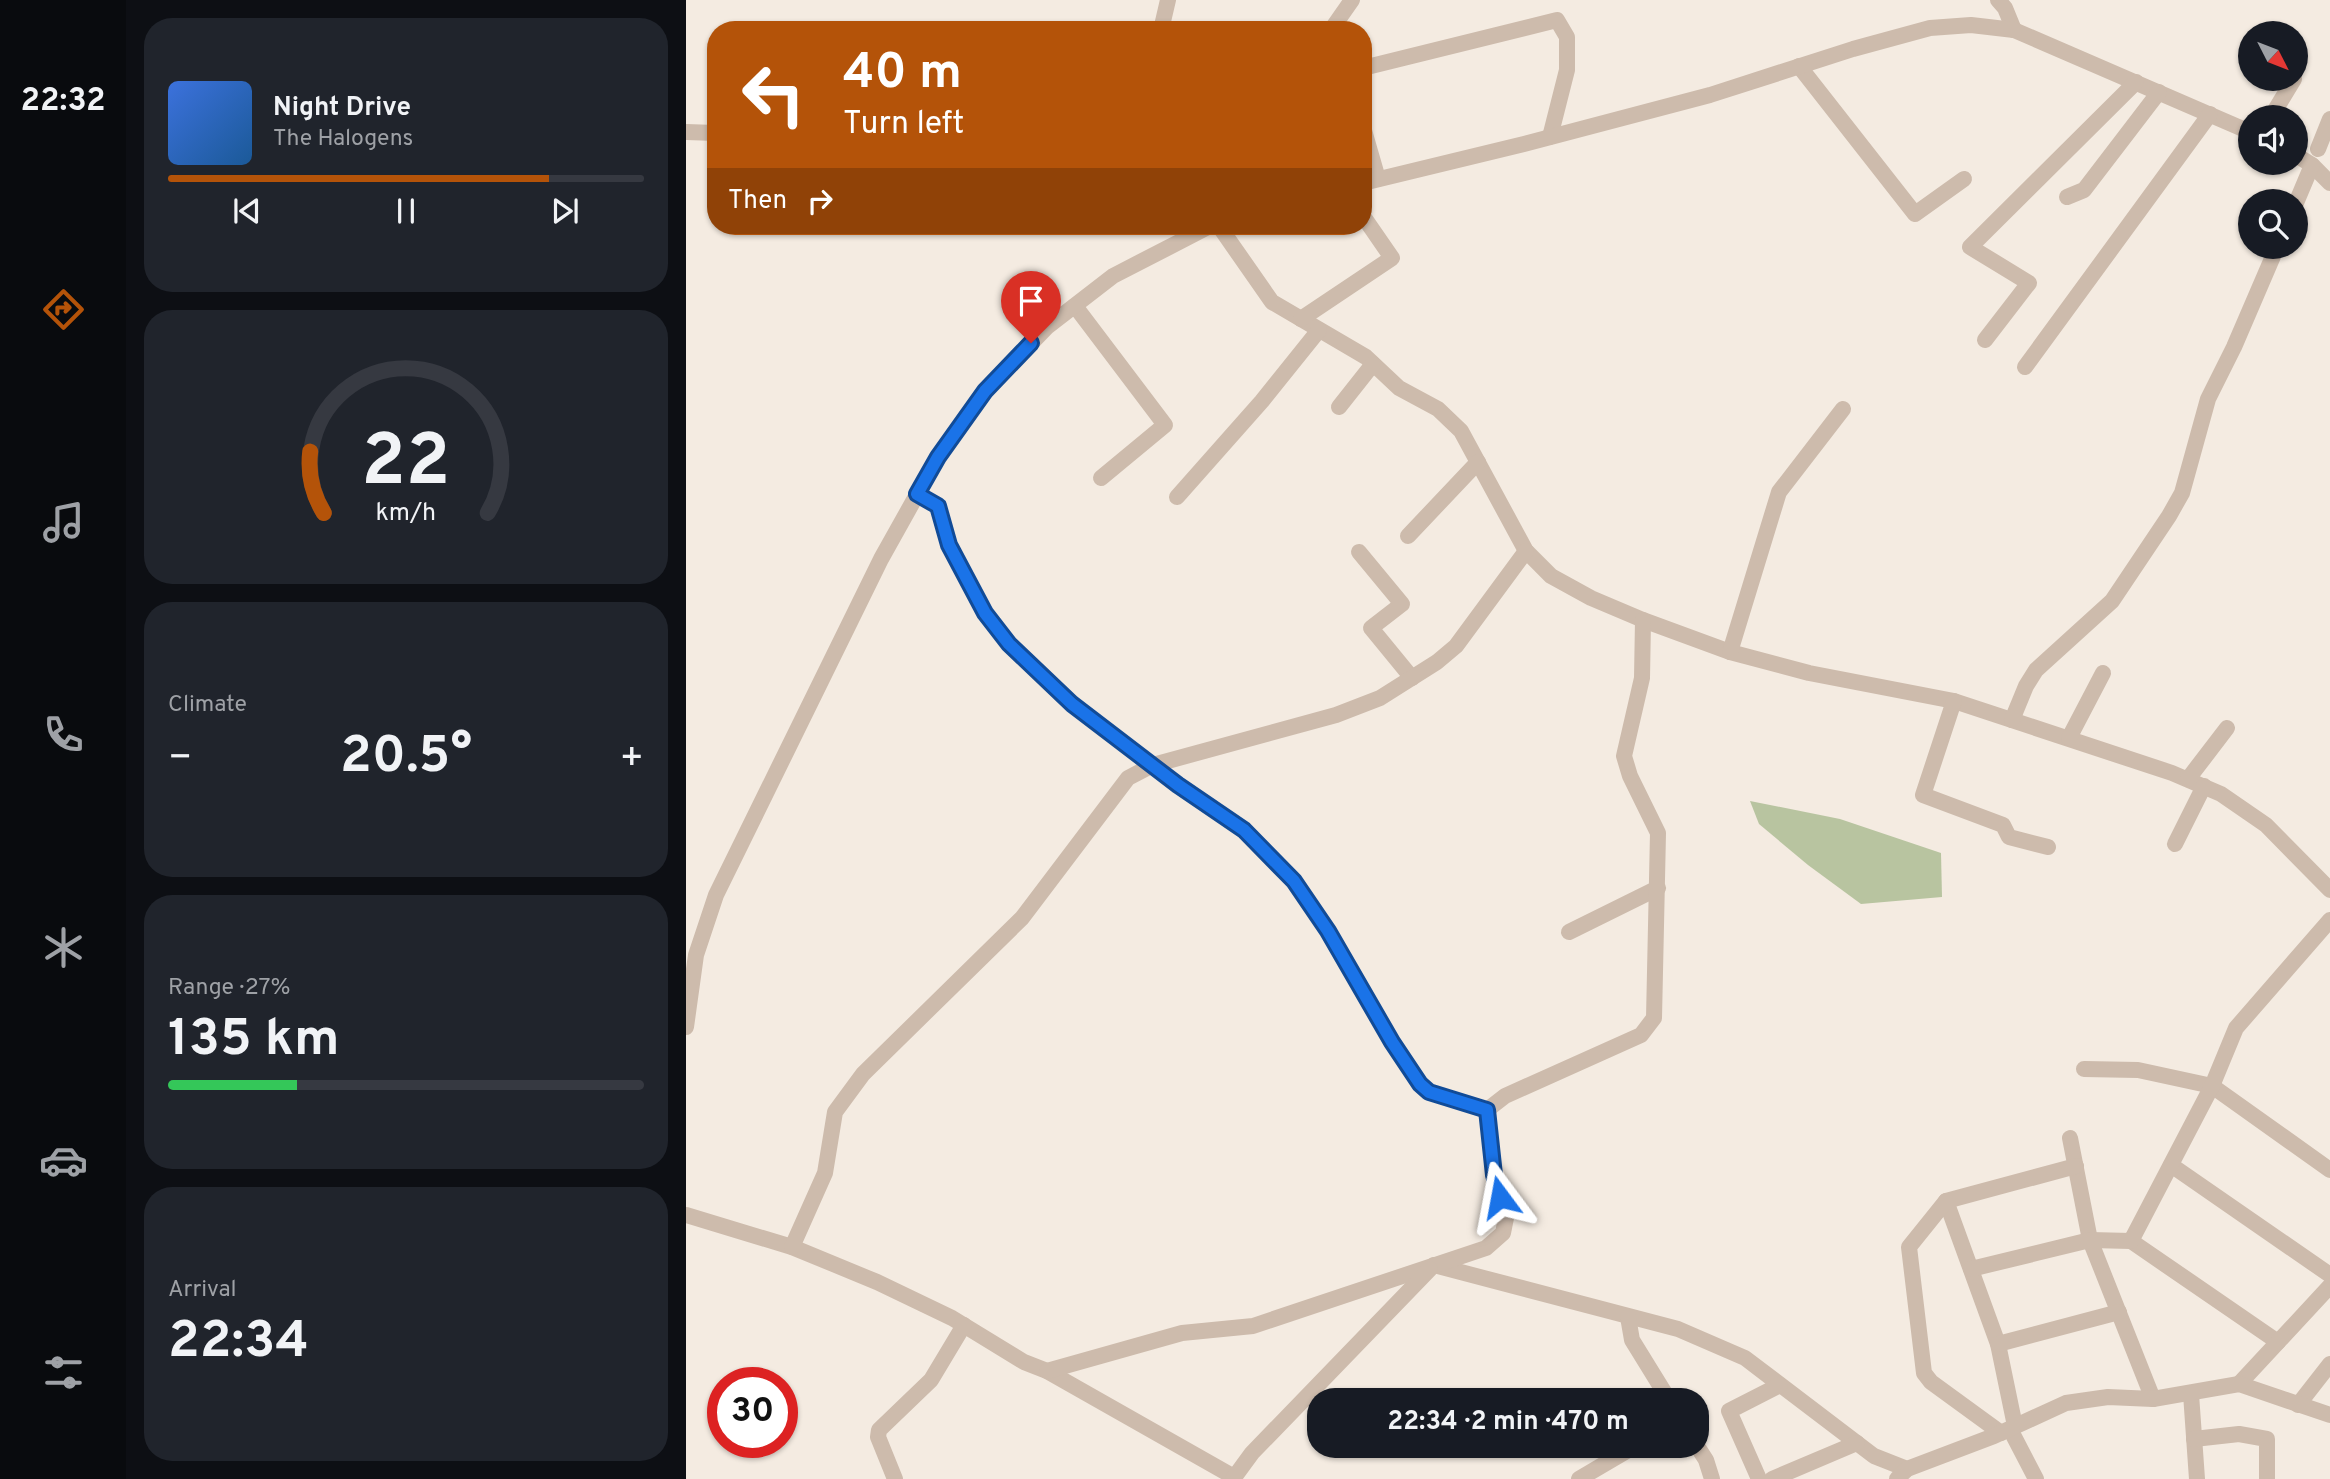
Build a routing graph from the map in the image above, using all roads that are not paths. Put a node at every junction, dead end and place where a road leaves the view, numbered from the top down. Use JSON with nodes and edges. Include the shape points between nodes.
{"nodes":[{"id":1,"x":1168,"y":0,"type":"edge"},
{"id":2,"x":1352,"y":0,"type":"edge"},
{"id":3,"x":1998,"y":0,"type":"edge"},
{"id":4,"x":1163,"y":21,"type":"edge"},
{"id":5,"x":1337,"y":21,"type":"edge"},
{"id":6,"x":2014,"y":30,"type":"junction"},
{"id":7,"x":1372,"y":66,"type":"edge"},
{"id":8,"x":1799,"y":66,"type":"junction"},
{"id":9,"x":2136,"y":82,"type":"junction"},
{"id":10,"x":2159,"y":92,"type":"junction"},
{"id":11,"x":2210,"y":114,"type":"junction"},
{"id":12,"x":2330,"y":119,"type":"edge"},
{"id":13,"x":2238,"y":127,"type":"edge"},
{"id":14,"x":686,"y":132,"type":"edge"},
{"id":15,"x":707,"y":133,"type":"edge"},
{"id":16,"x":1550,"y":136,"type":"junction"},
{"id":17,"x":2318,"y":149,"type":"dead end"},
{"id":18,"x":2308,"y":162,"type":"edge"},
{"id":19,"x":2312,"y":165,"type":"junction"},
{"id":20,"x":1964,"y":179,"type":"dead end"},
{"id":21,"x":1372,"y":180,"type":"edge"},
{"id":22,"x":2330,"y":183,"type":"edge"},
{"id":23,"x":2302,"y":189,"type":"edge"},
{"id":24,"x":2067,"y":197,"type":"dead end"},
{"id":25,"x":1372,"y":229,"type":"edge"},
{"id":26,"x":1193,"y":235,"type":"edge"},
{"id":27,"x":1225,"y":235,"type":"edge"},
{"id":28,"x":2272,"y":259,"type":"edge"},
{"id":29,"x":1075,"y":306,"type":"junction"},
{"id":30,"x":1301,"y":319,"type":"junction"},
{"id":31,"x":1319,"y":330,"type":"junction"},
{"id":32,"x":1984,"y":340,"type":"dead end"},
{"id":33,"x":1373,"y":363,"type":"junction"},
{"id":34,"x":2025,"y":367,"type":"dead end"},
{"id":35,"x":1339,"y":407,"type":"dead end"},
{"id":36,"x":1843,"y":409,"type":"dead end"},
{"id":37,"x":1478,"y":462,"type":"junction"},
{"id":38,"x":1101,"y":478,"type":"dead end"},
{"id":39,"x":917,"y":494,"type":"junction"},
{"id":40,"x":1177,"y":497,"type":"dead end"},
{"id":41,"x":1408,"y":536,"type":"dead end"},
{"id":42,"x":1526,"y":551,"type":"junction"},
{"id":43,"x":1359,"y":552,"type":"dead end"},
{"id":44,"x":1643,"y":620,"type":"junction"},
{"id":45,"x":1730,"y":652,"type":"junction"},
{"id":46,"x":2103,"y":673,"type":"dead end"},
{"id":47,"x":1412,"y":678,"type":"junction"},
{"id":48,"x":1954,"y":701,"type":"junction"},
{"id":49,"x":2012,"y":720,"type":"junction"},
{"id":50,"x":2227,"y":728,"type":"dead end"},
{"id":51,"x":2069,"y":738,"type":"junction"},
{"id":52,"x":1153,"y":765,"type":"junction"},
{"id":53,"x":2188,"y":779,"type":"junction"},
{"id":54,"x":2204,"y":786,"type":"junction"},
{"id":55,"x":2175,"y":844,"type":"dead end"},
{"id":56,"x":2048,"y":847,"type":"dead end"},
{"id":57,"x":1658,"y":888,"type":"junction"},
{"id":58,"x":2330,"y":890,"type":"edge"},
{"id":59,"x":2330,"y":920,"type":"edge"},
{"id":60,"x":1570,"y":932,"type":"dead end"},
{"id":61,"x":686,"y":1027,"type":"edge"},
{"id":62,"x":2084,"y":1069,"type":"dead end"},
{"id":63,"x":2212,"y":1086,"type":"junction"},
{"id":64,"x":1487,"y":1110,"type":"junction"},
{"id":65,"x":2070,"y":1138,"type":"dead end"},
{"id":66,"x":2171,"y":1165,"type":"junction"},
{"id":67,"x":2076,"y":1166,"type":"junction"},
{"id":68,"x":2330,"y":1170,"type":"edge"},
{"id":69,"x":1946,"y":1201,"type":"junction"},
{"id":70,"x":686,"y":1215,"type":"edge"},
{"id":71,"x":2090,"y":1240,"type":"junction"},
{"id":72,"x":2131,"y":1241,"type":"junction"},
{"id":73,"x":792,"y":1247,"type":"junction"},
{"id":74,"x":1434,"y":1265,"type":"junction"},
{"id":75,"x":1971,"y":1269,"type":"junction"},
{"id":76,"x":2330,"y":1275,"type":"edge"},
{"id":77,"x":2330,"y":1286,"type":"edge"},
{"id":78,"x":2119,"y":1312,"type":"junction"},
{"id":79,"x":1628,"y":1317,"type":"junction"},
{"id":80,"x":964,"y":1325,"type":"junction"},
{"id":81,"x":2278,"y":1342,"type":"junction"},
{"id":82,"x":1998,"y":1344,"type":"junction"},
{"id":83,"x":2330,"y":1364,"type":"edge"},
{"id":84,"x":1047,"y":1371,"type":"junction"},
{"id":85,"x":2239,"y":1384,"type":"junction"},
{"id":86,"x":1780,"y":1385,"type":"junction"},
{"id":87,"x":1662,"y":1388,"type":"edge"},
{"id":88,"x":2191,"y":1394,"type":"junction"},
{"id":89,"x":2153,"y":1399,"type":"junction"},
{"id":90,"x":2298,"y":1405,"type":"junction"},
{"id":91,"x":2330,"y":1415,"type":"edge"},
{"id":92,"x":2009,"y":1429,"type":"junction"},
{"id":93,"x":2194,"y":1439,"type":"junction"},
{"id":94,"x":1857,"y":1443,"type":"junction"},
{"id":95,"x":1615,"y":1458,"type":"edge"},
{"id":96,"x":1705,"y":1458,"type":"edge"},
{"id":97,"x":1902,"y":1474,"type":"edge"},
{"id":98,"x":1234,"y":1478,"type":"edge"},
{"id":99,"x":895,"y":1479,"type":"edge"},
{"id":100,"x":1579,"y":1479,"type":"edge"},
{"id":101,"x":1712,"y":1479,"type":"edge"},
{"id":102,"x":1759,"y":1479,"type":"edge"},
{"id":103,"x":1772,"y":1479,"type":"edge"},
{"id":104,"x":2036,"y":1479,"type":"edge"},
{"id":105,"x":2197,"y":1479,"type":"edge"},
{"id":106,"x":2267,"y":1479,"type":"edge"}],
"edges":[{"from":1,"to":4,"type":"street"},
{"from":2,"to":5,"type":"street"},
{"from":3,"to":6,"type":"street"},
{"from":6,"to":8,"type":"street","via":[[1971,25],[1930,28]]},
{"from":6,"to":9,"type":"street"},
{"from":7,"to":16,"type":"street","via":[[1557,20],[1567,37],[1567,70]]},
{"from":8,"to":16,"type":"street"},
{"from":8,"to":20,"type":"street","via":[[1915,214]]},
{"from":9,"to":10,"type":"street"},
{"from":9,"to":32,"type":"street","via":[[1969,247],[2029,283]]},
{"from":10,"to":11,"type":"street"},
{"from":10,"to":24,"type":"street","via":[[2084,190]]},
{"from":11,"to":13,"type":"street"},
{"from":11,"to":34,"type":"street"},
{"from":12,"to":17,"type":"street"},
{"from":14,"to":15,"type":"street"},
{"from":16,"to":21,"type":"street"},
{"from":18,"to":19,"type":"street"},
{"from":19,"to":22,"type":"street"},
{"from":19,"to":23,"type":"street"},
{"from":25,"to":30,"type":"street","via":[[1392,258]]},
{"from":26,"to":29,"type":"street","via":[[1113,276]]},
{"from":27,"to":30,"type":"street","via":[[1272,302]]},
{"from":28,"to":49,"type":"street","via":[[2208,399],[2182,493],[2112,601],[2036,670]]},
{"from":29,"to":38,"type":"street","via":[[1165,425]]},
{"from":29,"to":39,"type":"street","via":[[1047,327],[985,391]]},
{"from":30,"to":31,"type":"street"},
{"from":31,"to":33,"type":"street"},
{"from":31,"to":40,"type":"street"},
{"from":33,"to":35,"type":"street"},
{"from":33,"to":37,"type":"street","via":[[1399,388],[1438,410],[1461,431]]},
{"from":36,"to":45,"type":"street","via":[[1779,492]]},
{"from":37,"to":41,"type":"street"},
{"from":37,"to":42,"type":"street"},
{"from":39,"to":52,"type":"street","via":[[938,506],[949,545],[985,613],[1009,644],[1072,704]]},
{"from":39,"to":61,"type":"street","via":[[716,895],[696,955]]},
{"from":42,"to":44,"type":"street","via":[[1551,576]]},
{"from":42,"to":47,"type":"street","via":[[1456,646]]},
{"from":43,"to":47,"type":"street","via":[[1402,604],[1371,628]]},
{"from":44,"to":45,"type":"street"},
{"from":44,"to":57,"type":"street","via":[[1642,678],[1624,757],[1658,833]]},
{"from":45,"to":48,"type":"street","via":[[1809,673]]},
{"from":46,"to":51,"type":"street"},
{"from":47,"to":52,"type":"street","via":[[1380,698],[1336,715]]},
{"from":48,"to":49,"type":"street"},
{"from":48,"to":56,"type":"street","via":[[1923,795],[2003,825],[2009,836]]},
{"from":49,"to":51,"type":"street"},
{"from":50,"to":53,"type":"street"},
{"from":51,"to":53,"type":"street"},
{"from":52,"to":64,"type":"street","via":[[1244,830],[1294,881],[1420,1084],[1429,1092]]},
{"from":52,"to":73,"type":"street","via":[[1128,778],[1022,918],[863,1074],[835,1112],[825,1173]]},
{"from":53,"to":54,"type":"street"},
{"from":54,"to":55,"type":"street"},
{"from":54,"to":58,"type":"street","via":[[2266,824]]},
{"from":57,"to":60,"type":"street"},
{"from":57,"to":64,"type":"street","via":[[1654,1018],[1641,1035],[1504,1096]]},
{"from":59,"to":63,"type":"street","via":[[2236,1028]]},
{"from":62,"to":63,"type":"street","via":[[2138,1070]]},
{"from":63,"to":66,"type":"street"},
{"from":63,"to":68,"type":"street"},
{"from":64,"to":74,"type":"street","via":[[1494,1175],[1506,1218],[1503,1233],[1486,1248]]},
{"from":65,"to":67,"type":"street"},
{"from":66,"to":72,"type":"street"},
{"from":66,"to":76,"type":"street"},
{"from":67,"to":69,"type":"street"},
{"from":67,"to":71,"type":"street"},
{"from":69,"to":75,"type":"street"},
{"from":69,"to":92,"type":"street","via":[[1909,1247],[1924,1373],[1930,1382]]},
{"from":70,"to":73,"type":"street"},
{"from":71,"to":72,"type":"street"},
{"from":71,"to":75,"type":"street"},
{"from":71,"to":78,"type":"street"},
{"from":72,"to":81,"type":"street"},
{"from":73,"to":80,"type":"street"},
{"from":74,"to":79,"type":"street"},
{"from":74,"to":84,"type":"street","via":[[1253,1326],[1182,1333]]},
{"from":74,"to":98,"type":"street","via":[[1252,1453]]},
{"from":75,"to":82,"type":"street"},
{"from":77,"to":81,"type":"street"},
{"from":78,"to":82,"type":"street"},
{"from":78,"to":89,"type":"street"},
{"from":79,"to":86,"type":"street","via":[[1678,1329],[1745,1358]]},
{"from":79,"to":87,"type":"street","via":[[1632,1340]]},
{"from":80,"to":84,"type":"street"},
{"from":80,"to":99,"type":"street","via":[[930,1380],[879,1430]]},
{"from":81,"to":85,"type":"street"},
{"from":82,"to":92,"type":"street"},
{"from":83,"to":90,"type":"street"},
{"from":84,"to":98,"type":"street"},
{"from":85,"to":88,"type":"street"},
{"from":85,"to":90,"type":"street"},
{"from":86,"to":94,"type":"street"},
{"from":86,"to":102,"type":"street","via":[[1729,1411]]},
{"from":88,"to":89,"type":"street"},
{"from":88,"to":93,"type":"street"},
{"from":89,"to":92,"type":"street","via":[[2108,1397],[2066,1403]]},
{"from":90,"to":91,"type":"street"},
{"from":92,"to":97,"type":"street"},
{"from":92,"to":104,"type":"street"},
{"from":93,"to":105,"type":"street"},
{"from":93,"to":106,"type":"street","via":[[2239,1434],[2267,1439]]},
{"from":94,"to":97,"type":"street"},
{"from":94,"to":103,"type":"street"},
{"from":95,"to":100,"type":"street"},
{"from":96,"to":101,"type":"street"}]}
